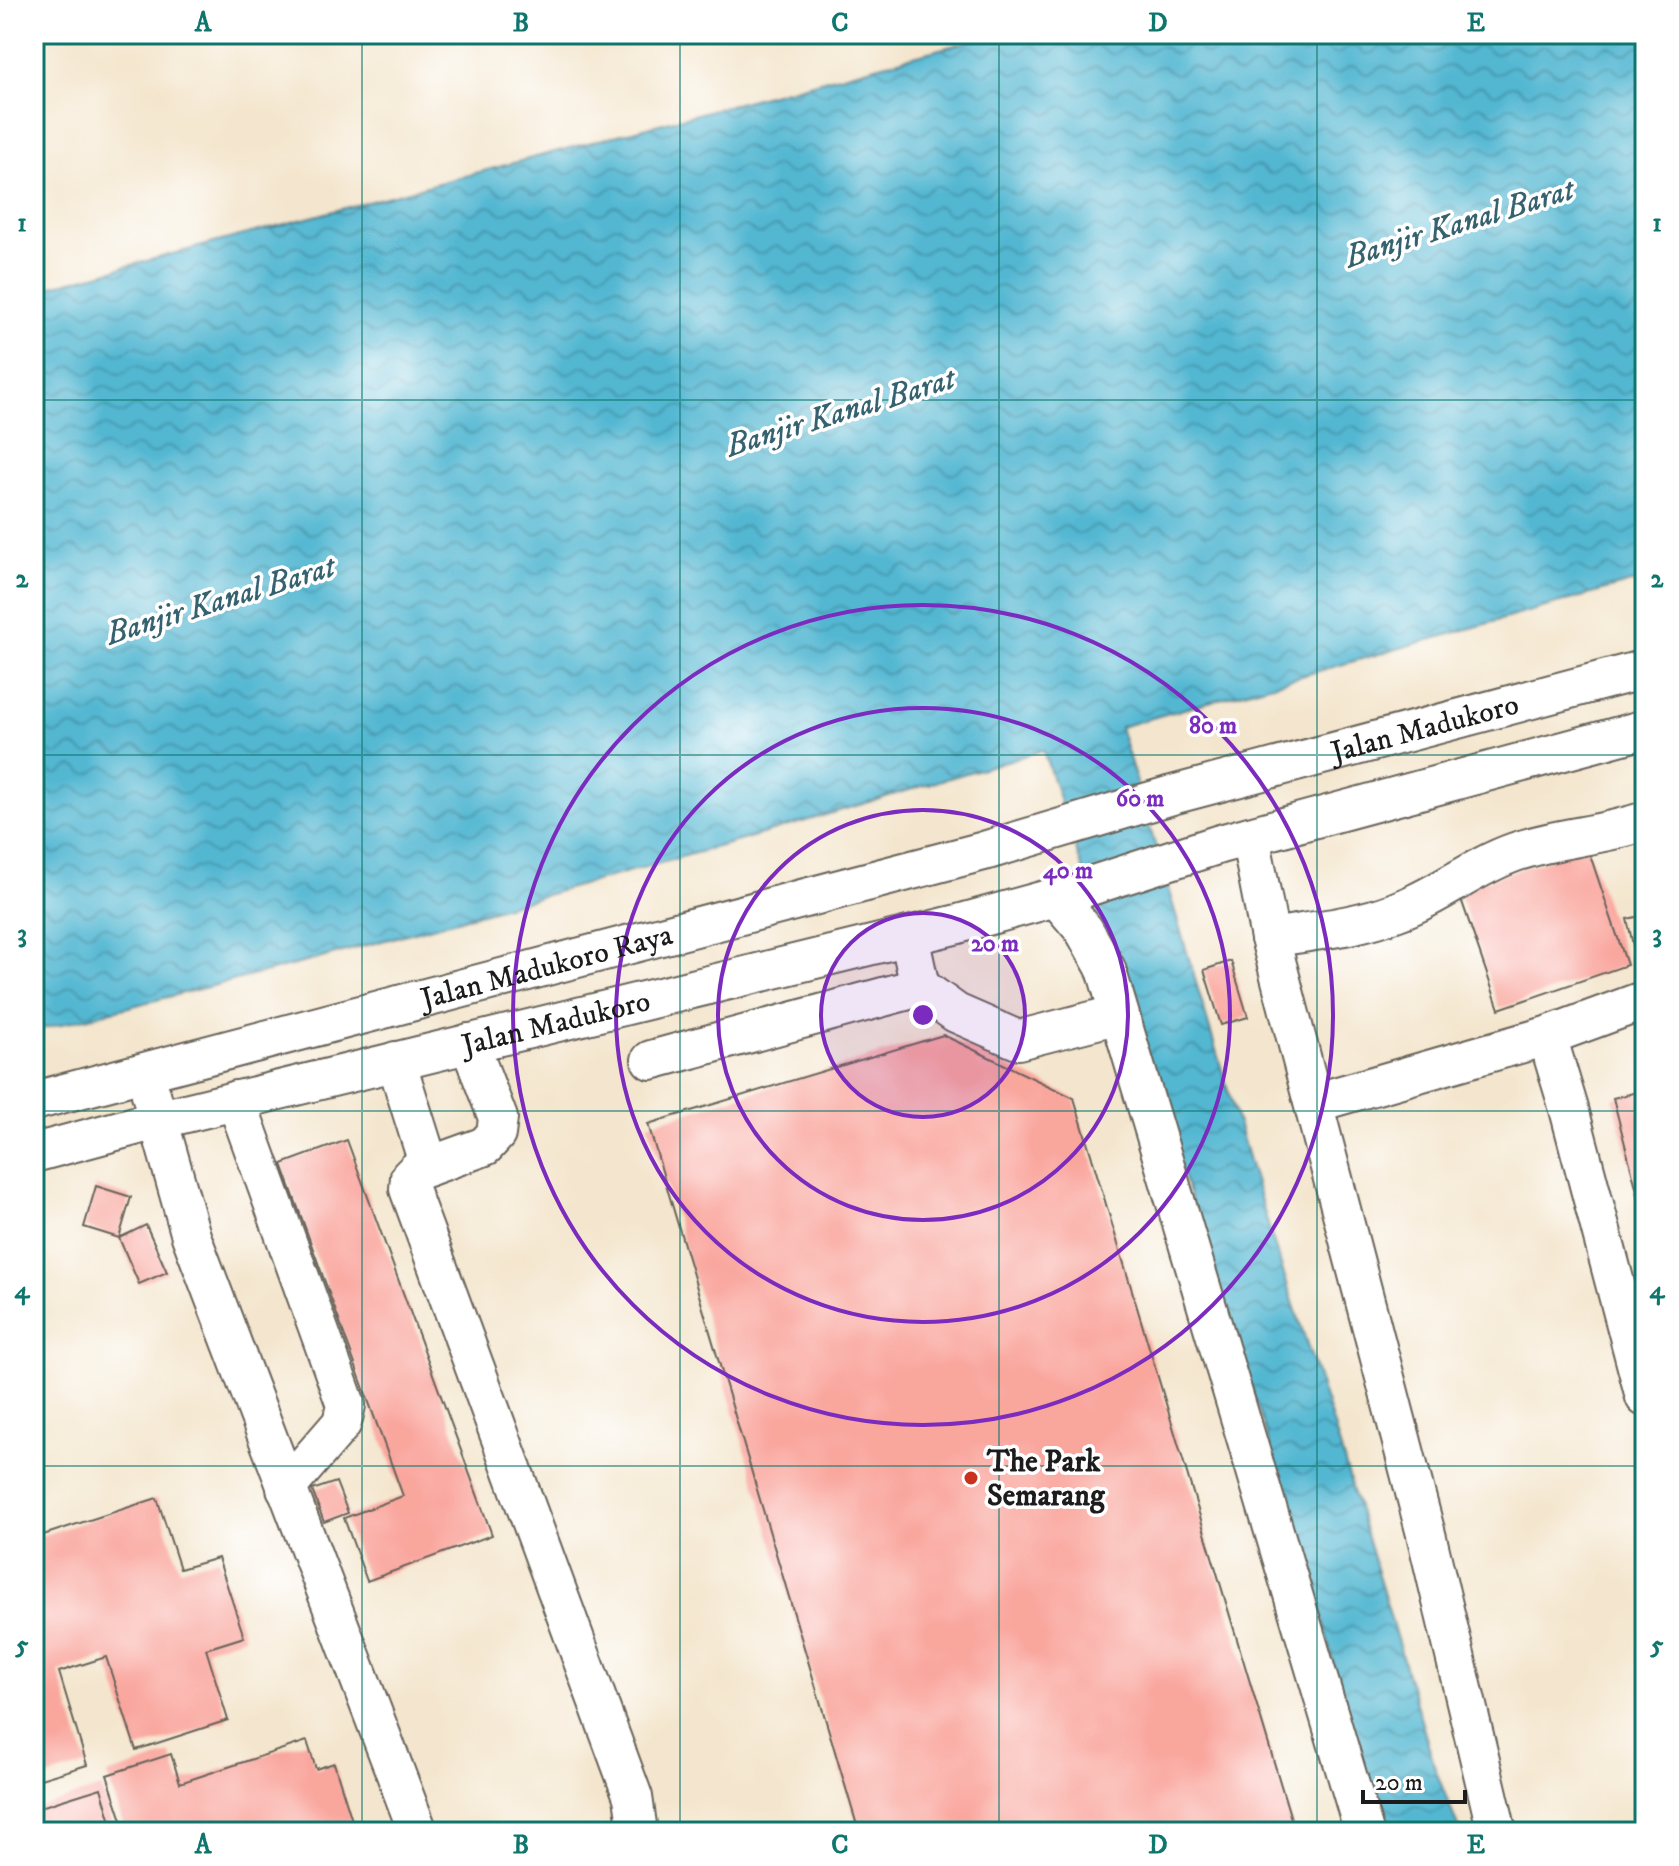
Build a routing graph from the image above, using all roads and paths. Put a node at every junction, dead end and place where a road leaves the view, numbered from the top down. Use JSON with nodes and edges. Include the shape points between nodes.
{"nodes":[{"id":1,"x":1645,"y":669,"type":"edge"},
{"id":2,"x":1645,"y":729,"type":"edge"},
{"id":3,"x":1645,"y":821,"type":"edge"},
{"id":4,"x":1059,"y":830,"type":"joint"},
{"id":5,"x":1222,"y":844,"type":"junction"},
{"id":6,"x":1066,"y":893,"type":"junction"},
{"id":7,"x":909,"y":936,"type":"junction"},
{"id":8,"x":1270,"y":938,"type":"junction"},
{"id":9,"x":920,"y":987,"type":"junction"},
{"id":10,"x":1645,"y":1000,"type":"edge"},
{"id":11,"x":1119,"y":1014,"type":"junction"},
{"id":12,"x":1547,"y":1036,"type":"junction"},
{"id":13,"x":469,"y":1043,"type":"junction"},
{"id":14,"x":651,"y":1060,"type":"dead end"},
{"id":15,"x":396,"y":1061,"type":"junction"},
{"id":16,"x":145,"y":1072,"type":"junction"},
{"id":17,"x":236,"y":1100,"type":"junction"},
{"id":18,"x":34,"y":1101,"type":"edge"},
{"id":19,"x":1314,"y":1103,"type":"junction"},
{"id":20,"x":157,"y":1120,"type":"junction"},
{"id":21,"x":34,"y":1153,"type":"edge"},
{"id":22,"x":429,"y":1166,"type":"junction"},
{"id":23,"x":1645,"y":1397,"type":"edge"},
{"id":24,"x":286,"y":1488,"type":"junction"},
{"id":25,"x":418,"y":1832,"type":"edge"},
{"id":26,"x":638,"y":1832,"type":"edge"},
{"id":27,"x":1364,"y":1832,"type":"edge"},
{"id":28,"x":1497,"y":1832,"type":"edge"}],
"edges":[{"from":1,"to":4,"type":"street","name":"Jalan Madukoro","via":[[1188,790]]},
{"from":2,"to":5,"type":"street","name":"Jalan Madukoro"},
{"from":3,"to":8,"type":"street","via":[[1502,856],[1393,913]]},
{"from":4,"to":16,"type":"street","name":"Jalan Madukoro Raya"},
{"from":5,"to":6,"type":"street","name":"Jalan Madukoro"},
{"from":5,"to":8,"type":"street"},
{"from":6,"to":7,"type":"street","name":"Jalan Madukoro"},
{"from":6,"to":11,"type":"street","via":[[1106,969]]},
{"from":7,"to":9,"type":"street"},
{"from":7,"to":13,"type":"street","name":"Jalan Madukoro"},
{"from":8,"to":19,"type":"street"},
{"from":9,"to":11,"type":"street","via":[[956,1013],[1018,1040]]},
{"from":9,"to":14,"type":"street"},
{"from":10,"to":12,"type":"street"},
{"from":11,"to":27,"type":"street"},
{"from":12,"to":19,"type":"street"},
{"from":12,"to":23,"type":"street"},
{"from":13,"to":15,"type":"street","name":"Jalan Madukoro"},
{"from":13,"to":22,"type":"street","via":[[498,1118],[496,1134],[485,1146]]},
{"from":15,"to":17,"type":"street","name":"Jalan Madukoro"},
{"from":15,"to":22,"type":"street"},
{"from":16,"to":18,"type":"street","name":"Jalan Madukoro Raya"},
{"from":16,"to":20,"type":"street"},
{"from":17,"to":20,"type":"street","name":"Jalan Madukoro"},
{"from":17,"to":24,"type":"street","via":[[346,1405],[342,1423]]},
{"from":19,"to":28,"type":"street"},
{"from":20,"to":21,"type":"street","name":"Jalan Madukoro"},
{"from":20,"to":24,"type":"street","via":[[191,1236]]},
{"from":22,"to":26,"type":"street","via":[[413,1174],[409,1189],[633,1797]]},
{"from":24,"to":25,"type":"street"}]}
